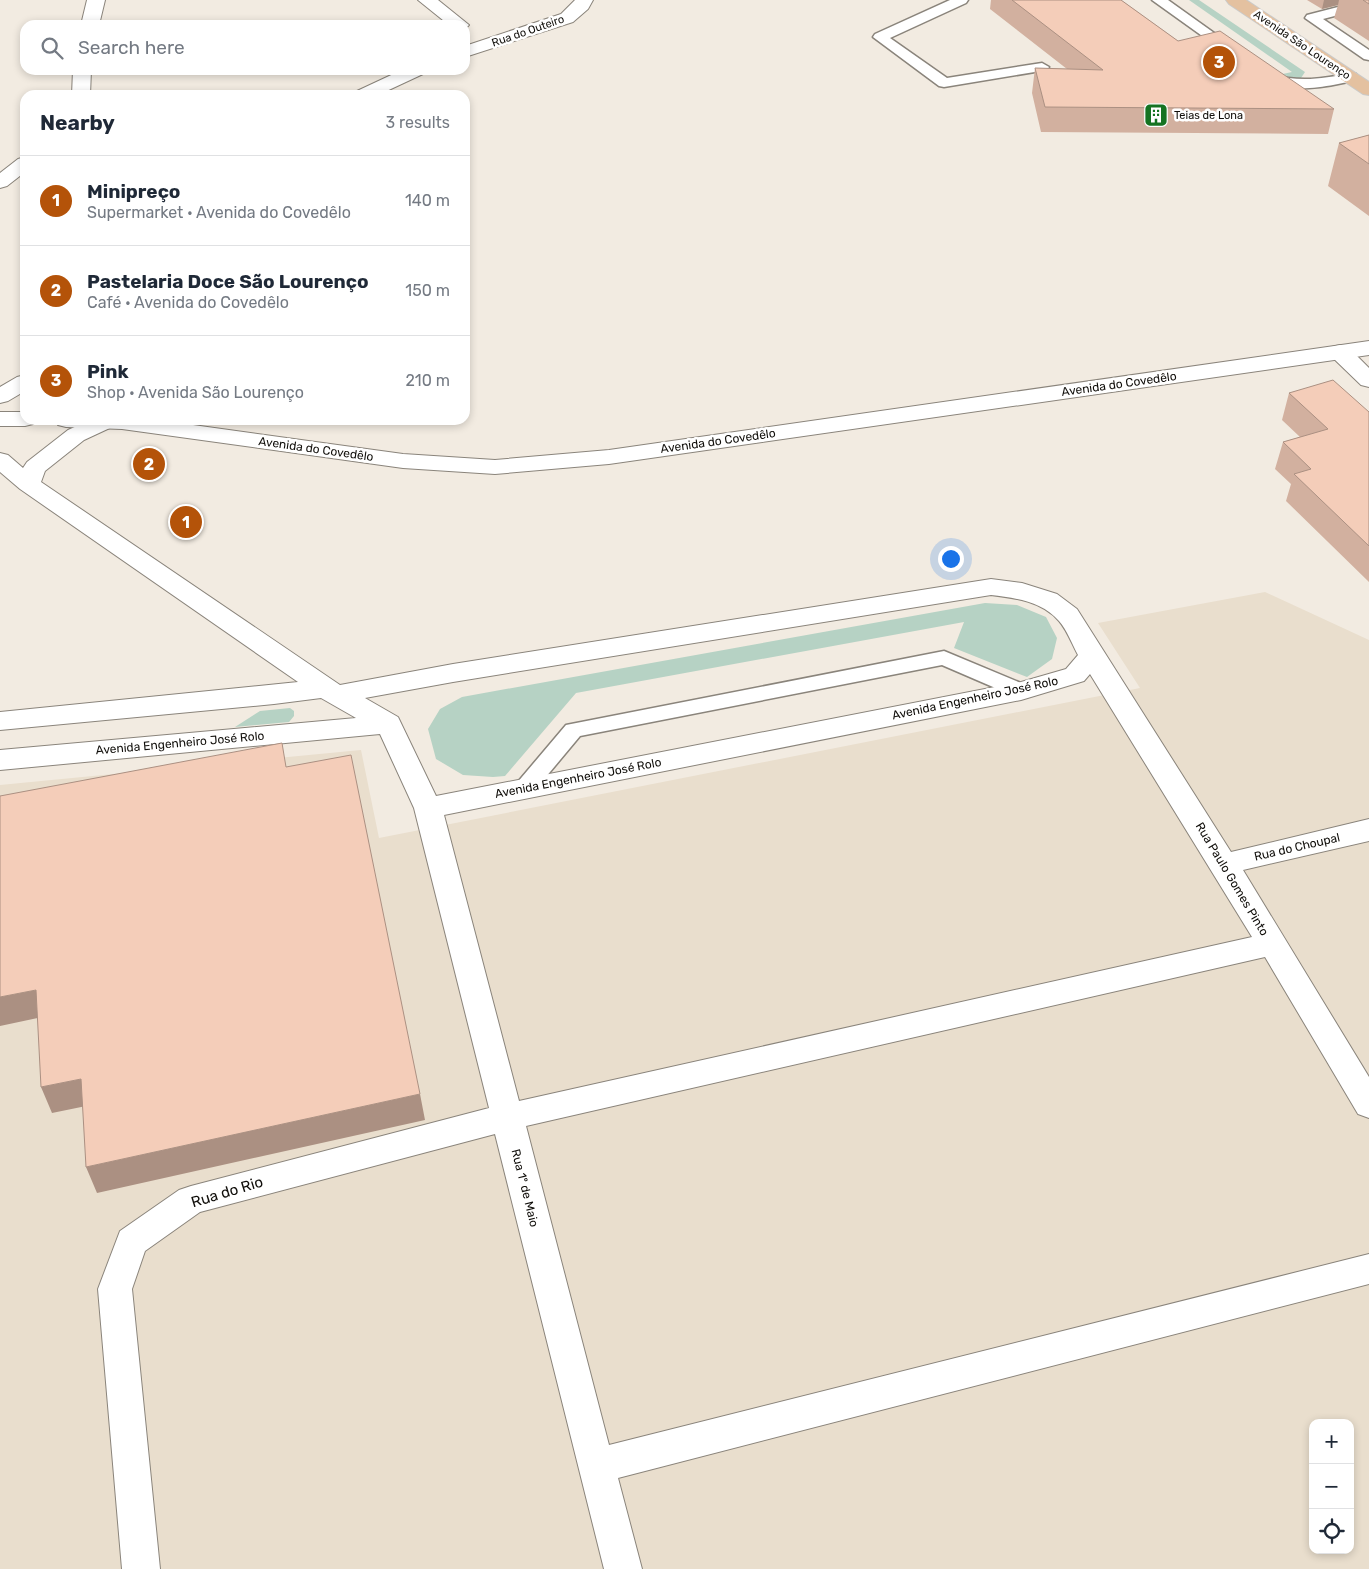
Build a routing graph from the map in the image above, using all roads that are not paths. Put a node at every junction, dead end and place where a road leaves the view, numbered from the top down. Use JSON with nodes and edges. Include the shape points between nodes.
{"nodes":[{"id":1,"x":96,"y":0,"type":"edge"},
{"id":2,"x":427,"y":0,"type":"edge"},
{"id":3,"x":584,"y":0,"type":"edge"},
{"id":4,"x":961,"y":0,"type":"edge"},
{"id":5,"x":1159,"y":0,"type":"edge"},
{"id":6,"x":1234,"y":0,"type":"edge"},
{"id":7,"x":1369,"y":3,"type":"edge"},
{"id":8,"x":91,"y":20,"type":"edge"},
{"id":9,"x":453,"y":20,"type":"edge"},
{"id":10,"x":470,"y":33,"type":"edge"},
{"id":11,"x":484,"y":46,"type":"junction"},
{"id":12,"x":470,"y":50,"type":"edge"},
{"id":13,"x":1239,"y":56,"type":"edge"},
{"id":14,"x":1369,"y":56,"type":"edge"},
{"id":15,"x":1042,"y":67,"type":"edge"},
{"id":16,"x":1263,"y":73,"type":"edge"},
{"id":17,"x":82,"y":75,"type":"edge"},
{"id":18,"x":407,"y":75,"type":"edge"},
{"id":19,"x":1351,"y":77,"type":"junction"},
{"id":20,"x":81,"y":90,"type":"edge"},
{"id":21,"x":374,"y":90,"type":"edge"},
{"id":22,"x":1369,"y":90,"type":"edge"},
{"id":23,"x":20,"y":167,"type":"edge"},
{"id":24,"x":0,"y":182,"type":"edge"},
{"id":25,"x":1369,"y":348,"type":"edge"},
{"id":26,"x":1340,"y":352,"type":"junction"},
{"id":27,"x":1369,"y":380,"type":"edge"},
{"id":28,"x":20,"y":385,"type":"edge"},
{"id":29,"x":0,"y":396,"type":"edge"},
{"id":30,"x":0,"y":419,"type":"edge"},
{"id":31,"x":20,"y":419,"type":"edge"},
{"id":32,"x":97,"y":425,"type":"edge"},
{"id":33,"x":136,"y":425,"type":"edge"},
{"id":34,"x":0,"y":460,"type":"edge"},
{"id":35,"x":28,"y":484,"type":"junction"},
{"id":36,"x":1092,"y":656,"type":"junction"},
{"id":37,"x":332,"y":691,"type":"junction"},
{"id":38,"x":1021,"y":691,"type":"junction"},
{"id":39,"x":0,"y":721,"type":"edge"},
{"id":40,"x":389,"y":724,"type":"junction"},
{"id":41,"x":0,"y":760,"type":"edge"},
{"id":42,"x":522,"y":790,"type":"junction"},
{"id":43,"x":428,"y":808,"type":"junction"},
{"id":44,"x":1369,"y":830,"type":"edge"},
{"id":45,"x":1224,"y":864,"type":"junction"},
{"id":46,"x":1272,"y":944,"type":"junction"},
{"id":47,"x":1369,"y":1105,"type":"edge"},
{"id":48,"x":507,"y":1117,"type":"junction"},
{"id":49,"x":1369,"y":1269,"type":"edge"},
{"id":50,"x":596,"y":1466,"type":"junction"},
{"id":51,"x":141,"y":1569,"type":"edge"},
{"id":52,"x":622,"y":1569,"type":"edge"}],
"edges":[{"from":1,"to":8,"type":"street"},
{"from":2,"to":9,"type":"street"},
{"from":3,"to":11,"type":"street","name":"Rua do Outeiro","via":[[567,18]]},
{"from":4,"to":15,"type":"lane","via":[[880,37],[944,82]]},
{"from":5,"to":13,"type":"lane"},
{"from":6,"to":19,"type":"main road","name":"Avenida São Lourenço"},
{"from":7,"to":14,"type":"lane","via":[[1312,18]]},
{"from":10,"to":11,"type":"street"},
{"from":11,"to":12,"type":"street","name":"Rua do Outeiro"},
{"from":16,"to":19,"type":"lane","via":[[1285,84],[1300,85]]},
{"from":17,"to":20,"type":"street"},
{"from":18,"to":21,"type":"street"},
{"from":19,"to":22,"type":"main road","name":"Avenida São Lourenço"},
{"from":23,"to":24,"type":"street"},
{"from":25,"to":26,"type":"street","name":"Avenida do Covedêlo"},
{"from":26,"to":27,"type":"street"},
{"from":26,"to":33,"type":"street","name":"Avenida do Covedêlo","via":[[608,457],[495,467],[403,461]]},
{"from":28,"to":29,"type":"street"},
{"from":30,"to":31,"type":"street"},
{"from":32,"to":35,"type":"street","via":[[76,435],[35,467]]},
{"from":34,"to":35,"type":"street"},
{"from":35,"to":37,"type":"street"},
{"from":36,"to":37,"type":"street","via":[[1068,615],[1048,600],[1022,591],[991,587]]},
{"from":36,"to":38,"type":"street","name":"Avenida Engenheiro José Rolo","via":[[1075,675]]},
{"from":36,"to":45,"type":"street","name":"Rua Paulo Gomes Pinto"},
{"from":37,"to":39,"type":"street"},
{"from":37,"to":40,"type":"street"},
{"from":38,"to":42,"type":"street","name":"Avenida Engenheiro José Rolo"},
{"from":38,"to":42,"type":"lane","via":[[944,658],[582,728],[573,730]]},
{"from":40,"to":41,"type":"street","name":"Avenida Engenheiro José Rolo"},
{"from":40,"to":43,"type":"street"},
{"from":42,"to":43,"type":"street","name":"Avenida Engenheiro José Rolo"},
{"from":43,"to":48,"type":"street","name":"Rua 1º de Maio"},
{"from":44,"to":45,"type":"street","name":"Rua do Choupal"},
{"from":45,"to":46,"type":"street","name":"Rua Paulo Gomes Pinto"},
{"from":46,"to":47,"type":"street","name":"Rua Paulo Gomes Pinto"},
{"from":46,"to":48,"type":"street","name":"Rua do Rio"},
{"from":48,"to":50,"type":"street","name":"Rua 1º de Maio"},
{"from":48,"to":51,"type":"street","name":"Rua do Rio","via":[[191,1200],[132,1242],[115,1289]]},
{"from":49,"to":50,"type":"street"},
{"from":50,"to":52,"type":"street","name":"Rua 1º de Maio"}]}
